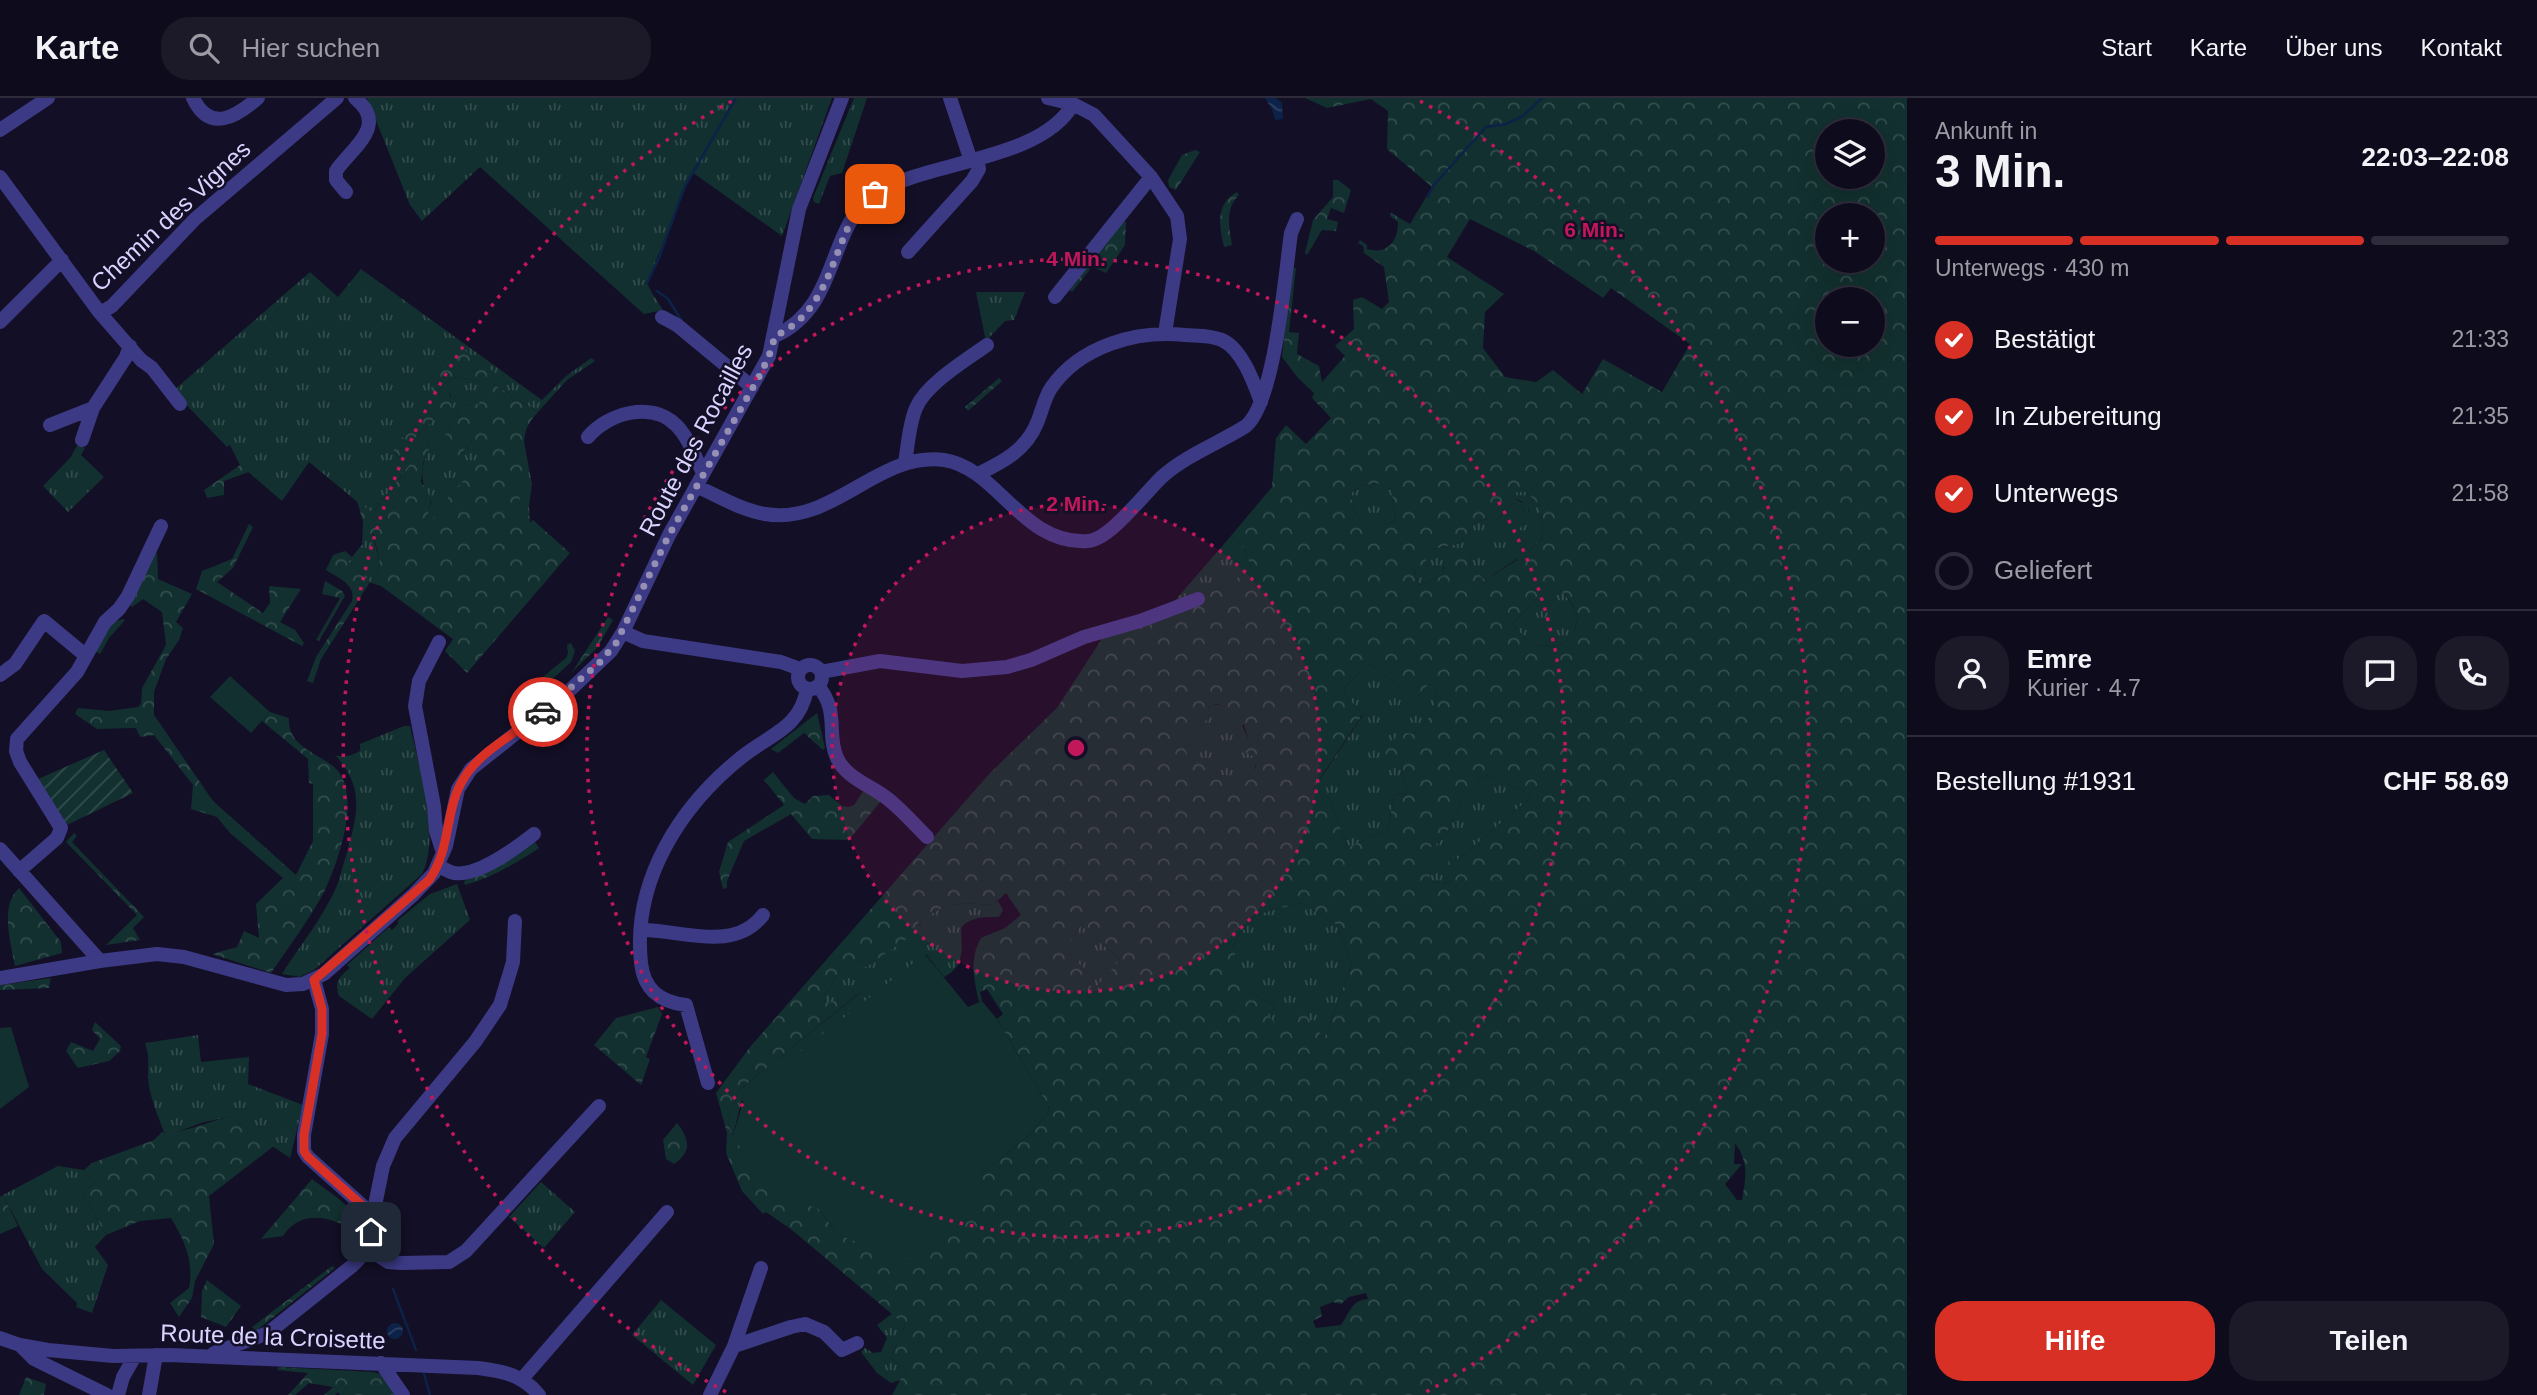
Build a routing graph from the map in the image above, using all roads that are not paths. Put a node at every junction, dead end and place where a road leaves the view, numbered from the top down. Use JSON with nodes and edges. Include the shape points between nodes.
{"nodes":[{"id":1,"x":48,"y":98,"type":"edge"},
{"id":2,"x":193,"y":98,"type":"edge"},
{"id":3,"x":258,"y":98,"type":"edge"},
{"id":4,"x":337,"y":98,"type":"edge"},
{"id":5,"x":355,"y":98,"type":"edge"},
{"id":6,"x":842,"y":98,"type":"edge"},
{"id":7,"x":950,"y":98,"type":"edge"},
{"id":8,"x":1048,"y":98,"type":"edge"},
{"id":9,"x":1073,"y":104,"type":"junction"},
{"id":10,"x":0,"y":130,"type":"edge"},
{"id":11,"x":974,"y":160,"type":"junction"},
{"id":12,"x":0,"y":177,"type":"edge"},
{"id":13,"x":1151,"y":177,"type":"junction"},
{"id":14,"x":346,"y":192,"type":"dead end"},
{"id":15,"x":1297,"y":219,"type":"dead end"},
{"id":16,"x":908,"y":252,"type":"dead end"},
{"id":17,"x":62,"y":260,"type":"junction"},
{"id":18,"x":1055,"y":296,"type":"dead end"},
{"id":19,"x":100,"y":313,"type":"junction"},
{"id":20,"x":662,"y":317,"type":"dead end"},
{"id":21,"x":0,"y":322,"type":"edge"},
{"id":22,"x":1164,"y":333,"type":"junction"},
{"id":23,"x":775,"y":336,"type":"junction"},
{"id":24,"x":987,"y":345,"type":"dead end"},
{"id":25,"x":130,"y":346,"type":"junction"},
{"id":26,"x":752,"y":387,"type":"junction"},
{"id":27,"x":1261,"y":402,"type":"junction"},
{"id":28,"x":180,"y":404,"type":"dead end"},
{"id":29,"x":93,"y":408,"type":"junction"},
{"id":30,"x":50,"y":425,"type":"dead end"},
{"id":31,"x":588,"y":438,"type":"dead end"},
{"id":32,"x":82,"y":440,"type":"dead end"},
{"id":33,"x":905,"y":463,"type":"junction"},
{"id":34,"x":978,"y":474,"type":"junction"},
{"id":35,"x":699,"y":480,"type":"junction"},
{"id":36,"x":161,"y":526,"type":"dead end"},
{"id":37,"x":1198,"y":600,"type":"dead end"},
{"id":38,"x":623,"y":632,"type":"junction"},
{"id":39,"x":439,"y":642,"type":"dead end"},
{"id":40,"x":85,"y":655,"type":"junction"},
{"id":41,"x":800,"y":669,"type":"junction"},
{"id":42,"x":0,"y":676,"type":"edge"},
{"id":43,"x":816,"y":682,"type":"junction"},
{"id":44,"x":534,"y":834,"type":"dead end"},
{"id":45,"x":928,"y":837,"type":"dead end"},
{"id":46,"x":0,"y":849,"type":"edge"},
{"id":47,"x":441,"y":859,"type":"junction"},
{"id":48,"x":19,"y":871,"type":"junction"},
{"id":49,"x":763,"y":915,"type":"dead end"},
{"id":50,"x":514,"y":921,"type":"dead end"},
{"id":51,"x":642,"y":930,"type":"junction"},
{"id":52,"x":100,"y":961,"type":"junction"},
{"id":53,"x":0,"y":978,"type":"edge"},
{"id":54,"x":314,"y":980,"type":"junction"},
{"id":55,"x":708,"y":1083,"type":"dead end"},
{"id":56,"x":599,"y":1105,"type":"dead end"},
{"id":57,"x":667,"y":1212,"type":"dead end"},
{"id":58,"x":373,"y":1215,"type":"junction"},
{"id":59,"x":368,"y":1249,"type":"junction"},
{"id":60,"x":761,"y":1268,"type":"dead end"},
{"id":61,"x":0,"y":1338,"type":"edge"},
{"id":62,"x":857,"y":1343,"type":"dead end"},
{"id":63,"x":19,"y":1345,"type":"junction"},
{"id":64,"x":734,"y":1346,"type":"junction"},
{"id":65,"x":156,"y":1354,"type":"junction"},
{"id":66,"x":135,"y":1356,"type":"junction"},
{"id":67,"x":206,"y":1356,"type":"junction"},
{"id":68,"x":381,"y":1363,"type":"junction"},
{"id":69,"x":522,"y":1379,"type":"junction"},
{"id":70,"x":107,"y":1395,"type":"edge"},
{"id":71,"x":118,"y":1395,"type":"edge"},
{"id":72,"x":149,"y":1395,"type":"edge"},
{"id":73,"x":403,"y":1395,"type":"edge"},
{"id":74,"x":539,"y":1395,"type":"edge"},
{"id":75,"x":710,"y":1395,"type":"edge"}],
"edges":[{"from":1,"to":10,"type":"street"},
{"from":2,"to":3,"type":"street","via":[[207,115],[226,119],[240,114]]},
{"from":4,"to":19,"type":"street","name":"Chemin des Vignes","via":[[195,219]]},
{"from":5,"to":14,"type":"street","via":[[365,110],[368,125],[361,142],[336,171],[336,180]]},
{"from":6,"to":23,"type":"street","name":"Route des Rocailles","via":[[799,209]]},
{"from":7,"to":11,"type":"street"},
{"from":8,"to":9,"type":"street"},
{"from":9,"to":11,"type":"street","via":[[1065,118],[1052,127]]},
{"from":9,"to":13,"type":"street","via":[[1094,115]]},
{"from":11,"to":16,"type":"street","via":[[979,169],[972,181]]},
{"from":11,"to":23,"type":"street","via":[[903,181],[870,198],[851,221],[813,305],[793,327]]},
{"from":12,"to":17,"type":"street"},
{"from":13,"to":18,"type":"street"},
{"from":13,"to":22,"type":"street","via":[[1177,216],[1180,229]]},
{"from":15,"to":27,"type":"street"},
{"from":17,"to":19,"type":"street"},
{"from":17,"to":21,"type":"street"},
{"from":19,"to":25,"type":"street"},
{"from":20,"to":26,"type":"street","via":[[677,324]]},
{"from":22,"to":27,"type":"street","via":[[1210,337],[1228,344]]},
{"from":22,"to":34,"type":"street","via":[[1107,345],[1082,358],[1050,390],[1024,445]]},
{"from":23,"to":26,"type":"street","name":"Route des Rocailles"},
{"from":24,"to":33,"type":"street","via":[[919,401]]},
{"from":25,"to":28,"type":"street"},
{"from":25,"to":29,"type":"street"},
{"from":26,"to":35,"type":"street","name":"Route des Rocailles"},
{"from":27,"to":34,"type":"street","via":[[1246,426],[1169,471],[1130,511],[1092,540],[1061,538],[1044,530]]},
{"from":29,"to":30,"type":"street"},
{"from":29,"to":32,"type":"street"},
{"from":31,"to":35,"type":"street","via":[[597,426],[619,416],[661,415],[680,429]]},
{"from":33,"to":34,"type":"street","via":[[942,460]]},
{"from":33,"to":35,"type":"street","via":[[825,504],[786,515],[752,511]]},
{"from":35,"to":38,"type":"street","name":"Route des Rocailles"},
{"from":36,"to":40,"type":"street","via":[[128,596]]},
{"from":37,"to":43,"type":"street","via":[[1007,667],[962,671],[880,661]]},
{"from":38,"to":41,"type":"street","via":[[643,641]]},
{"from":38,"to":47,"type":"street","name":"Route des Rocailles","via":[[611,651],[569,691],[471,769],[458,789]]},
{"from":39,"to":47,"type":"street","via":[[419,681],[415,706]]},
{"from":40,"to":42,"type":"street","via":[[44,621],[15,663]]},
{"from":40,"to":48,"type":"street","via":[[77,672],[17,739],[20,762],[61,828]]},
{"from":41,"to":43,"type":"street","via":[[798,681]]},
{"from":41,"to":43,"type":"street","via":[[811,664]]},
{"from":43,"to":45,"type":"street","via":[[829,703],[835,755],[841,765],[889,800]]},
{"from":43,"to":51,"type":"street","via":[[793,720],[728,768],[682,819],[651,880]]},
{"from":44,"to":47,"type":"street","via":[[479,869],[454,873]]},
{"from":46,"to":48,"type":"street"},
{"from":47,"to":54,"type":"street","via":[[422,887]]},
{"from":48,"to":52,"type":"street"},
{"from":49,"to":51,"type":"street","via":[[729,937]]},
{"from":50,"to":58,"type":"street","via":[[513,962],[500,1004],[475,1042],[395,1138],[383,1166]]},
{"from":51,"to":55,"type":"street","via":[[641,964],[646,983],[662,1000],[686,1005]]},
{"from":52,"to":53,"type":"street"},
{"from":52,"to":54,"type":"street","via":[[165,955],[286,985]]},
{"from":54,"to":58,"type":"street","via":[[322,1009],[322,1034],[304,1151]]},
{"from":56,"to":59,"type":"street","via":[[456,1259],[393,1263]]},
{"from":57,"to":69,"type":"street"},
{"from":58,"to":59,"type":"street"},
{"from":59,"to":67,"type":"street","via":[[268,1333]]},
{"from":60,"to":64,"type":"street"},
{"from":61,"to":63,"type":"street","name":"Route de la Croisette"},
{"from":62,"to":64,"type":"street","via":[[842,1350],[818,1328],[802,1324]]},
{"from":63,"to":66,"type":"street","name":"Route de la Croisette"},
{"from":63,"to":70,"type":"street","via":[[34,1359]]},
{"from":64,"to":75,"type":"street"},
{"from":65,"to":66,"type":"street","name":"Route de la Croisette"},
{"from":65,"to":67,"type":"street","name":"Route de la Croisette"},
{"from":65,"to":72,"type":"street"},
{"from":66,"to":71,"type":"street"},
{"from":67,"to":68,"type":"street","name":"Route de la Croisette"},
{"from":68,"to":69,"type":"street","name":"Route de la Croisette","via":[[490,1370]]},
{"from":68,"to":73,"type":"street"},
{"from":69,"to":74,"type":"street","name":"Route de la Croisette"}]}
